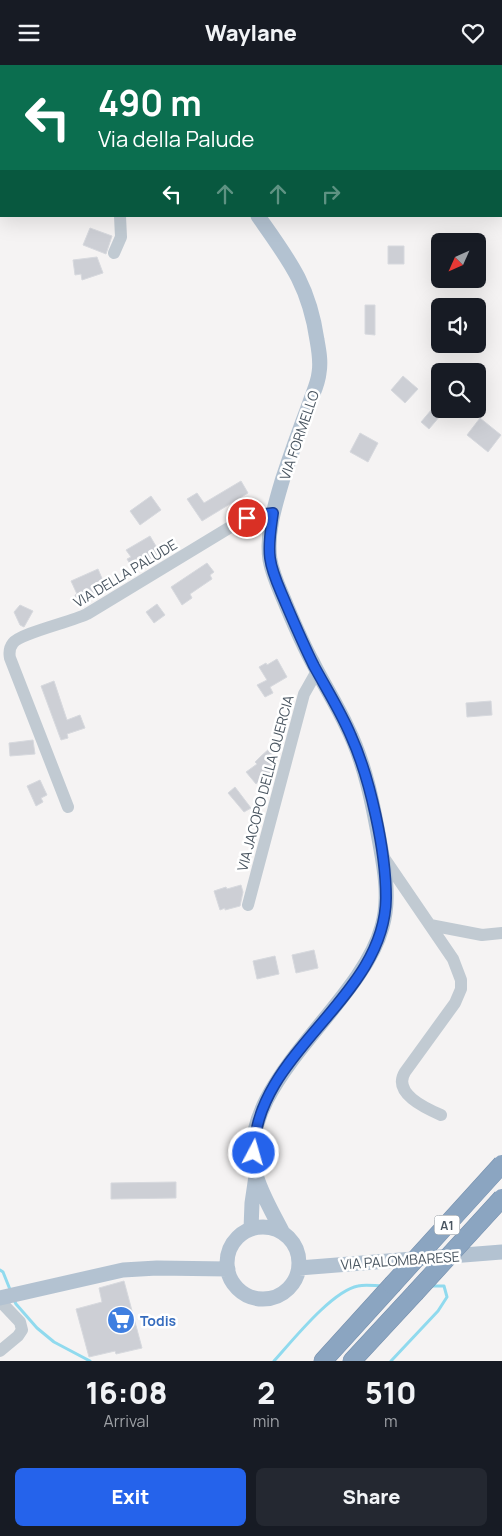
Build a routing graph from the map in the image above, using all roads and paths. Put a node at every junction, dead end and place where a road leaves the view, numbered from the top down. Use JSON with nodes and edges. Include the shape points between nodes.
{"nodes":[{"id":1,"x":120,"y":217,"type":"edge"},
{"id":2,"x":259,"y":217,"type":"edge"},
{"id":3,"x":114,"y":253,"type":"dead end"},
{"id":4,"x":273,"y":513,"type":"junction"},
{"id":5,"x":316,"y":671,"type":"junction"},
{"id":6,"x":68,"y":807,"type":"dead end"},
{"id":7,"x":382,"y":853,"type":"junction"},
{"id":8,"x":248,"y":905,"type":"dead end"},
{"id":9,"x":430,"y":925,"type":"junction"},
{"id":10,"x":502,"y":933,"type":"edge"},
{"id":11,"x":441,"y":1115,"type":"dead end"},
{"id":12,"x":502,"y":1164,"type":"edge"},
{"id":13,"x":256,"y":1176,"type":"junction"},
{"id":14,"x":502,"y":1198,"type":"edge"},
{"id":15,"x":251,"y":1229,"type":"junction"},
{"id":16,"x":283,"y":1233,"type":"junction"},
{"id":17,"x":502,"y":1253,"type":"edge"},
{"id":18,"x":298,"y":1268,"type":"junction"},
{"id":19,"x":228,"y":1269,"type":"junction"},
{"id":20,"x":2,"y":1299,"type":"edge"},
{"id":21,"x":0,"y":1351,"type":"edge"},
{"id":22,"x":323,"y":1361,"type":"edge"},
{"id":23,"x":352,"y":1361,"type":"edge"}],
"edges":[{"from":1,"to":3,"type":"street","via":[[120,239]]},
{"from":2,"to":4,"type":"main road","name":"VIA FORMELLO","via":[[302,282],[314,322],[320,363],[318,379]]},
{"from":4,"to":5,"type":"main road","name":"VIA FORMELLO","via":[[269,546],[274,574]]},
{"from":4,"to":6,"type":"street","name":"VIA DELLA PALUDE","via":[[242,520],[87,614],[12,643],[10,658]]},
{"from":5,"to":7,"type":"main road","name":"VIA FORMELLO","via":[[343,718],[358,753]]},
{"from":5,"to":8,"type":"street","name":"VIA JACOPO DELLA QUERCIA","via":[[304,694]]},
{"from":7,"to":9,"type":"street"},
{"from":7,"to":13,"type":"main road","name":"VIA FORMELLO","via":[[386,904],[380,935],[354,981],[266,1097],[255,1136]]},
{"from":9,"to":10,"type":"street","via":[[482,935]]},
{"from":9,"to":11,"type":"street","via":[[457,967],[461,989],[401,1084],[414,1100]]},
{"from":12,"to":22,"type":"highway","number":"A1","bridge":true},
{"from":13,"to":15,"type":"main road"},
{"from":13,"to":16,"type":"main road"},
{"from":14,"to":23,"type":"highway","number":"A1","bridge":true},
{"from":15,"to":16,"type":"main road","via":[[268,1227]]},
{"from":15,"to":19,"type":"main road","via":[[232,1245]]},
{"from":16,"to":18,"type":"main road","via":[[294,1245]]},
{"from":17,"to":18,"type":"main road","name":"VIA PALOMBARESE"},
{"from":18,"to":19,"type":"main road","via":[[289,1288],[280,1295],[264,1298],[247,1295],[238,1289]]},
{"from":19,"to":20,"type":"main road","via":[[123,1270]]},
{"from":20,"to":21,"type":"street","via":[[22,1327],[20,1334]]}]}
